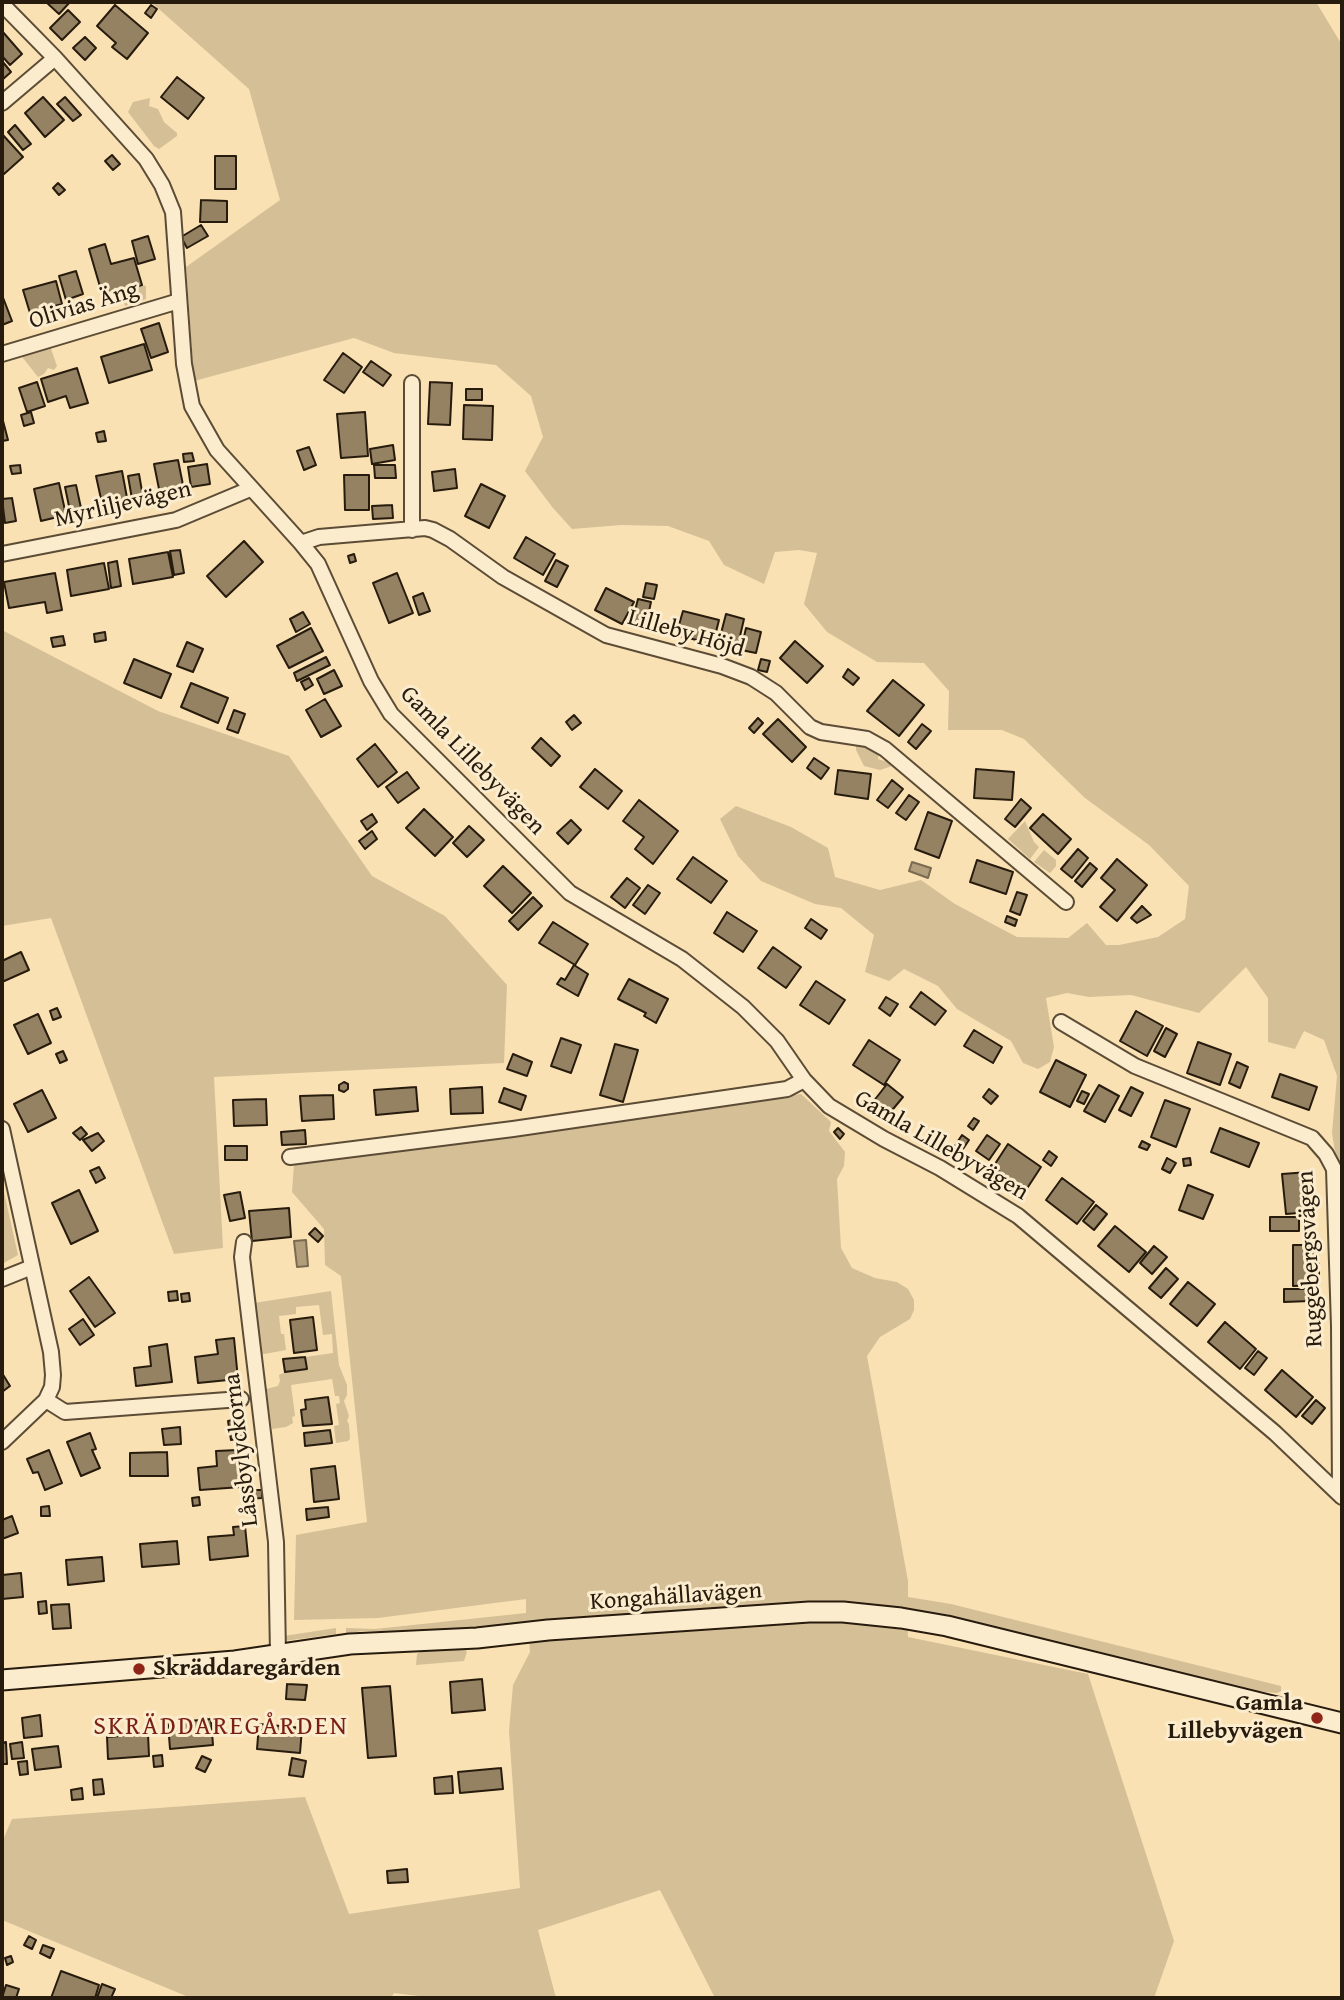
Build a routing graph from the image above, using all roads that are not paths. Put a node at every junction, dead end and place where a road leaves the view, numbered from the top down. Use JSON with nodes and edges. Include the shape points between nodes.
{"nodes":[{"id":1,"x":2,"y":4,"type":"edge"},
{"id":2,"x":55,"y":58,"type":"junction"},
{"id":3,"x":2,"y":103,"type":"edge"},
{"id":4,"x":179,"y":301,"type":"junction"},
{"id":5,"x":2,"y":354,"type":"edge"},
{"id":6,"x":412,"y":383,"type":"dead end"},
{"id":7,"x":250,"y":489,"type":"junction"},
{"id":8,"x":412,"y":530,"type":"junction"},
{"id":9,"x":301,"y":543,"type":"junction"},
{"id":10,"x":2,"y":554,"type":"edge"},
{"id":11,"x":1066,"y":902,"type":"dead end"},
{"id":12,"x":1061,"y":1022,"type":"dead end"},
{"id":13,"x":804,"y":1080,"type":"junction"},
{"id":14,"x":2,"y":1129,"type":"edge"},
{"id":15,"x":290,"y":1157,"type":"dead end"},
{"id":16,"x":244,"y":1241,"type":"dead end"},
{"id":17,"x":32,"y":1266,"type":"junction"},
{"id":18,"x":2,"y":1279,"type":"edge"},
{"id":19,"x":241,"y":1399,"type":"dead end"},
{"id":20,"x":46,"y":1401,"type":"junction"},
{"id":21,"x":2,"y":1442,"type":"edge"},
{"id":22,"x":1341,"y":1495,"type":"edge"},
{"id":23,"x":278,"y":1654,"type":"junction"},
{"id":24,"x":2,"y":1679,"type":"edge"},
{"id":25,"x":1342,"y":1723,"type":"edge"}],
"edges":[{"from":1,"to":2,"type":"street","name":"Gamla Lillebyvägen"},
{"from":2,"to":3,"type":"street"},
{"from":2,"to":4,"type":"street","name":"Gamla Lillebyvägen","via":[[146,159],[162,185],[173,212]]},
{"from":4,"to":5,"type":"street","name":"Olivias Äng"},
{"from":4,"to":7,"type":"street","name":"Gamla Lillebyvägen","via":[[192,406],[216,450]]},
{"from":6,"to":8,"type":"street"},
{"from":7,"to":9,"type":"street","name":"Gamla Lillebyvägen"},
{"from":7,"to":10,"type":"street","name":"Myrliljevägen","via":[[176,520]]},
{"from":8,"to":9,"type":"street","name":"Lilleby Höjd","via":[[319,537]]},
{"from":8,"to":11,"type":"street","name":"Lilleby Höjd","via":[[433,530],[450,539],[503,577],[607,635],[742,673],[776,693],[810,727],[867,739],[885,749]]},
{"from":9,"to":13,"type":"street","name":"Gamla Lillebyvägen","via":[[318,564],[371,681],[391,714],[570,892],[696,969],[764,1027]]},
{"from":12,"to":22,"type":"street","name":"Ruggebergsvägen","via":[[1135,1066],[1311,1138],[1326,1154],[1334,1169]]},
{"from":13,"to":15,"type":"street","via":[[787,1089]]},
{"from":13,"to":22,"type":"street","name":"Gamla Lillebyvägen","via":[[846,1118],[1018,1216],[1275,1433]]},
{"from":14,"to":17,"type":"street"},
{"from":16,"to":23,"type":"street","name":"Låssbylyckorna","via":[[242,1257],[276,1542]]},
{"from":17,"to":18,"type":"street"},
{"from":17,"to":20,"type":"street","via":[[51,1352],[52,1387]]},
{"from":19,"to":20,"type":"street","via":[[65,1412]]},
{"from":20,"to":21,"type":"street"},
{"from":23,"to":24,"type":"street","name":"Kongahällavägen"},
{"from":23,"to":25,"type":"street","name":"Kongahällavägen","via":[[350,1644],[843,1612],[947,1626]]}]}
